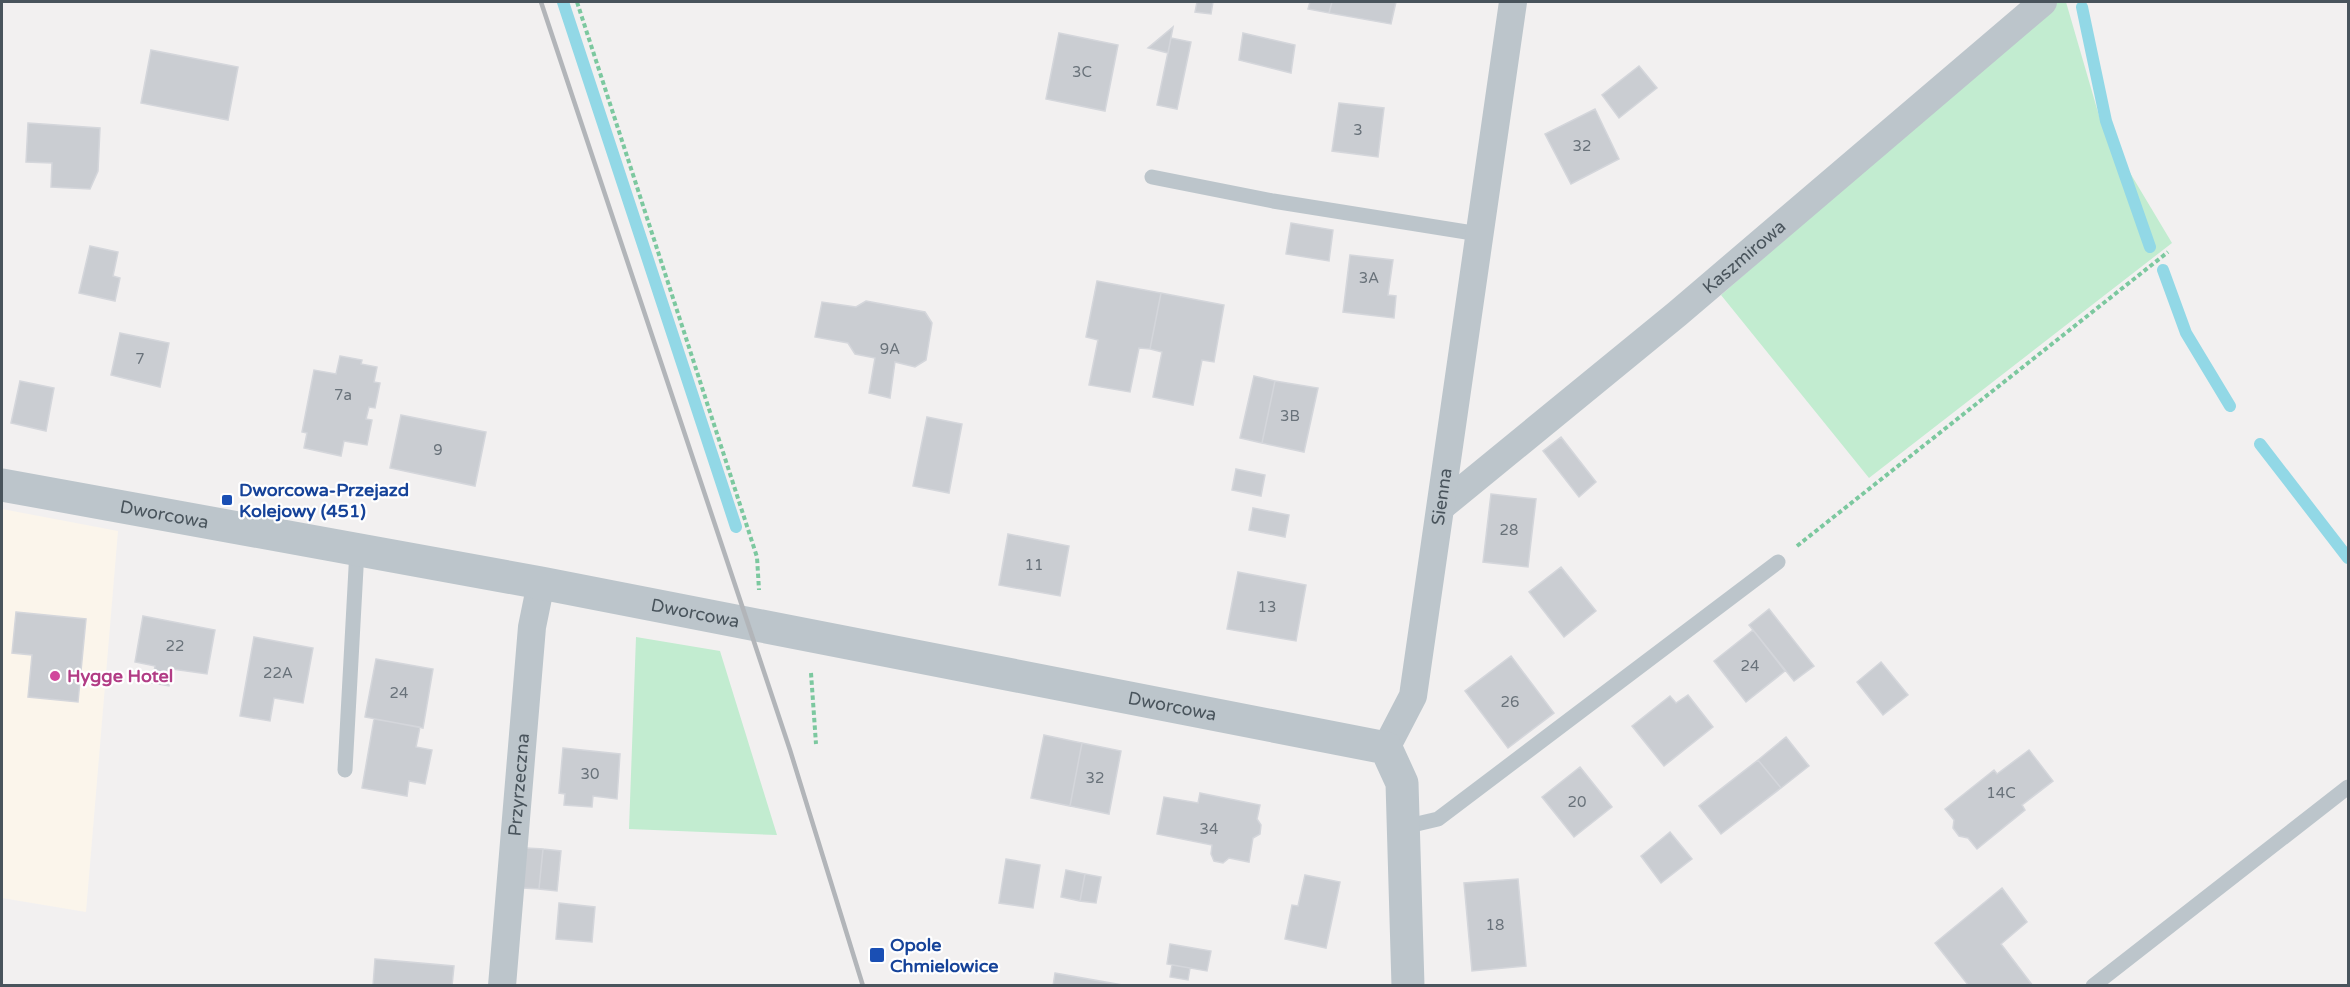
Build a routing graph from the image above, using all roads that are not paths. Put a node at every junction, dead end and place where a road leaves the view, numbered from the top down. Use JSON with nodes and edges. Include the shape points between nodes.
{"nodes":[{"id":1,"x":1513,"y":2,"type":"edge"},
{"id":2,"x":2043,"y":2,"type":"edge"},
{"id":3,"x":1152,"y":177,"type":"dead end"},
{"id":4,"x":1479,"y":234,"type":"junction"},
{"id":5,"x":2,"y":485,"type":"edge"},
{"id":6,"x":1441,"y":507,"type":"junction"},
{"id":7,"x":357,"y":550,"type":"junction"},
{"id":8,"x":1778,"y":562,"type":"road end"},
{"id":9,"x":541,"y":583,"type":"junction"},
{"id":10,"x":1386,"y":748,"type":"junction"},
{"id":11,"x":345,"y":770,"type":"dead end"},
{"id":12,"x":2349,"y":787,"type":"edge"},
{"id":13,"x":1404,"y":827,"type":"junction"},
{"id":14,"x":502,"y":986,"type":"edge"},
{"id":15,"x":1408,"y":986,"type":"edge"},
{"id":16,"x":2093,"y":986,"type":"edge"}],
"edges":[{"from":1,"to":4,"type":"street","name":"Sienna"},
{"from":2,"to":6,"type":"street","name":"Kaszmirowa","via":[[1677,314]]},
{"from":3,"to":4,"type":"lane"},
{"from":4,"to":6,"type":"street","name":"Sienna"},
{"from":5,"to":7,"type":"street","name":"Dworcowa"},
{"from":6,"to":10,"type":"street","name":"Sienna","via":[[1413,696]]},
{"from":7,"to":9,"type":"street","name":"Dworcowa"},
{"from":7,"to":11,"type":"lane"},
{"from":8,"to":13,"type":"lane","via":[[1438,819]]},
{"from":9,"to":10,"type":"street","name":"Dworcowa"},
{"from":9,"to":14,"type":"street","name":"Przyrzeczna","via":[[532,627]]},
{"from":10,"to":13,"type":"street","via":[[1402,783]]},
{"from":12,"to":16,"type":"lane"},
{"from":13,"to":15,"type":"street"}]}
